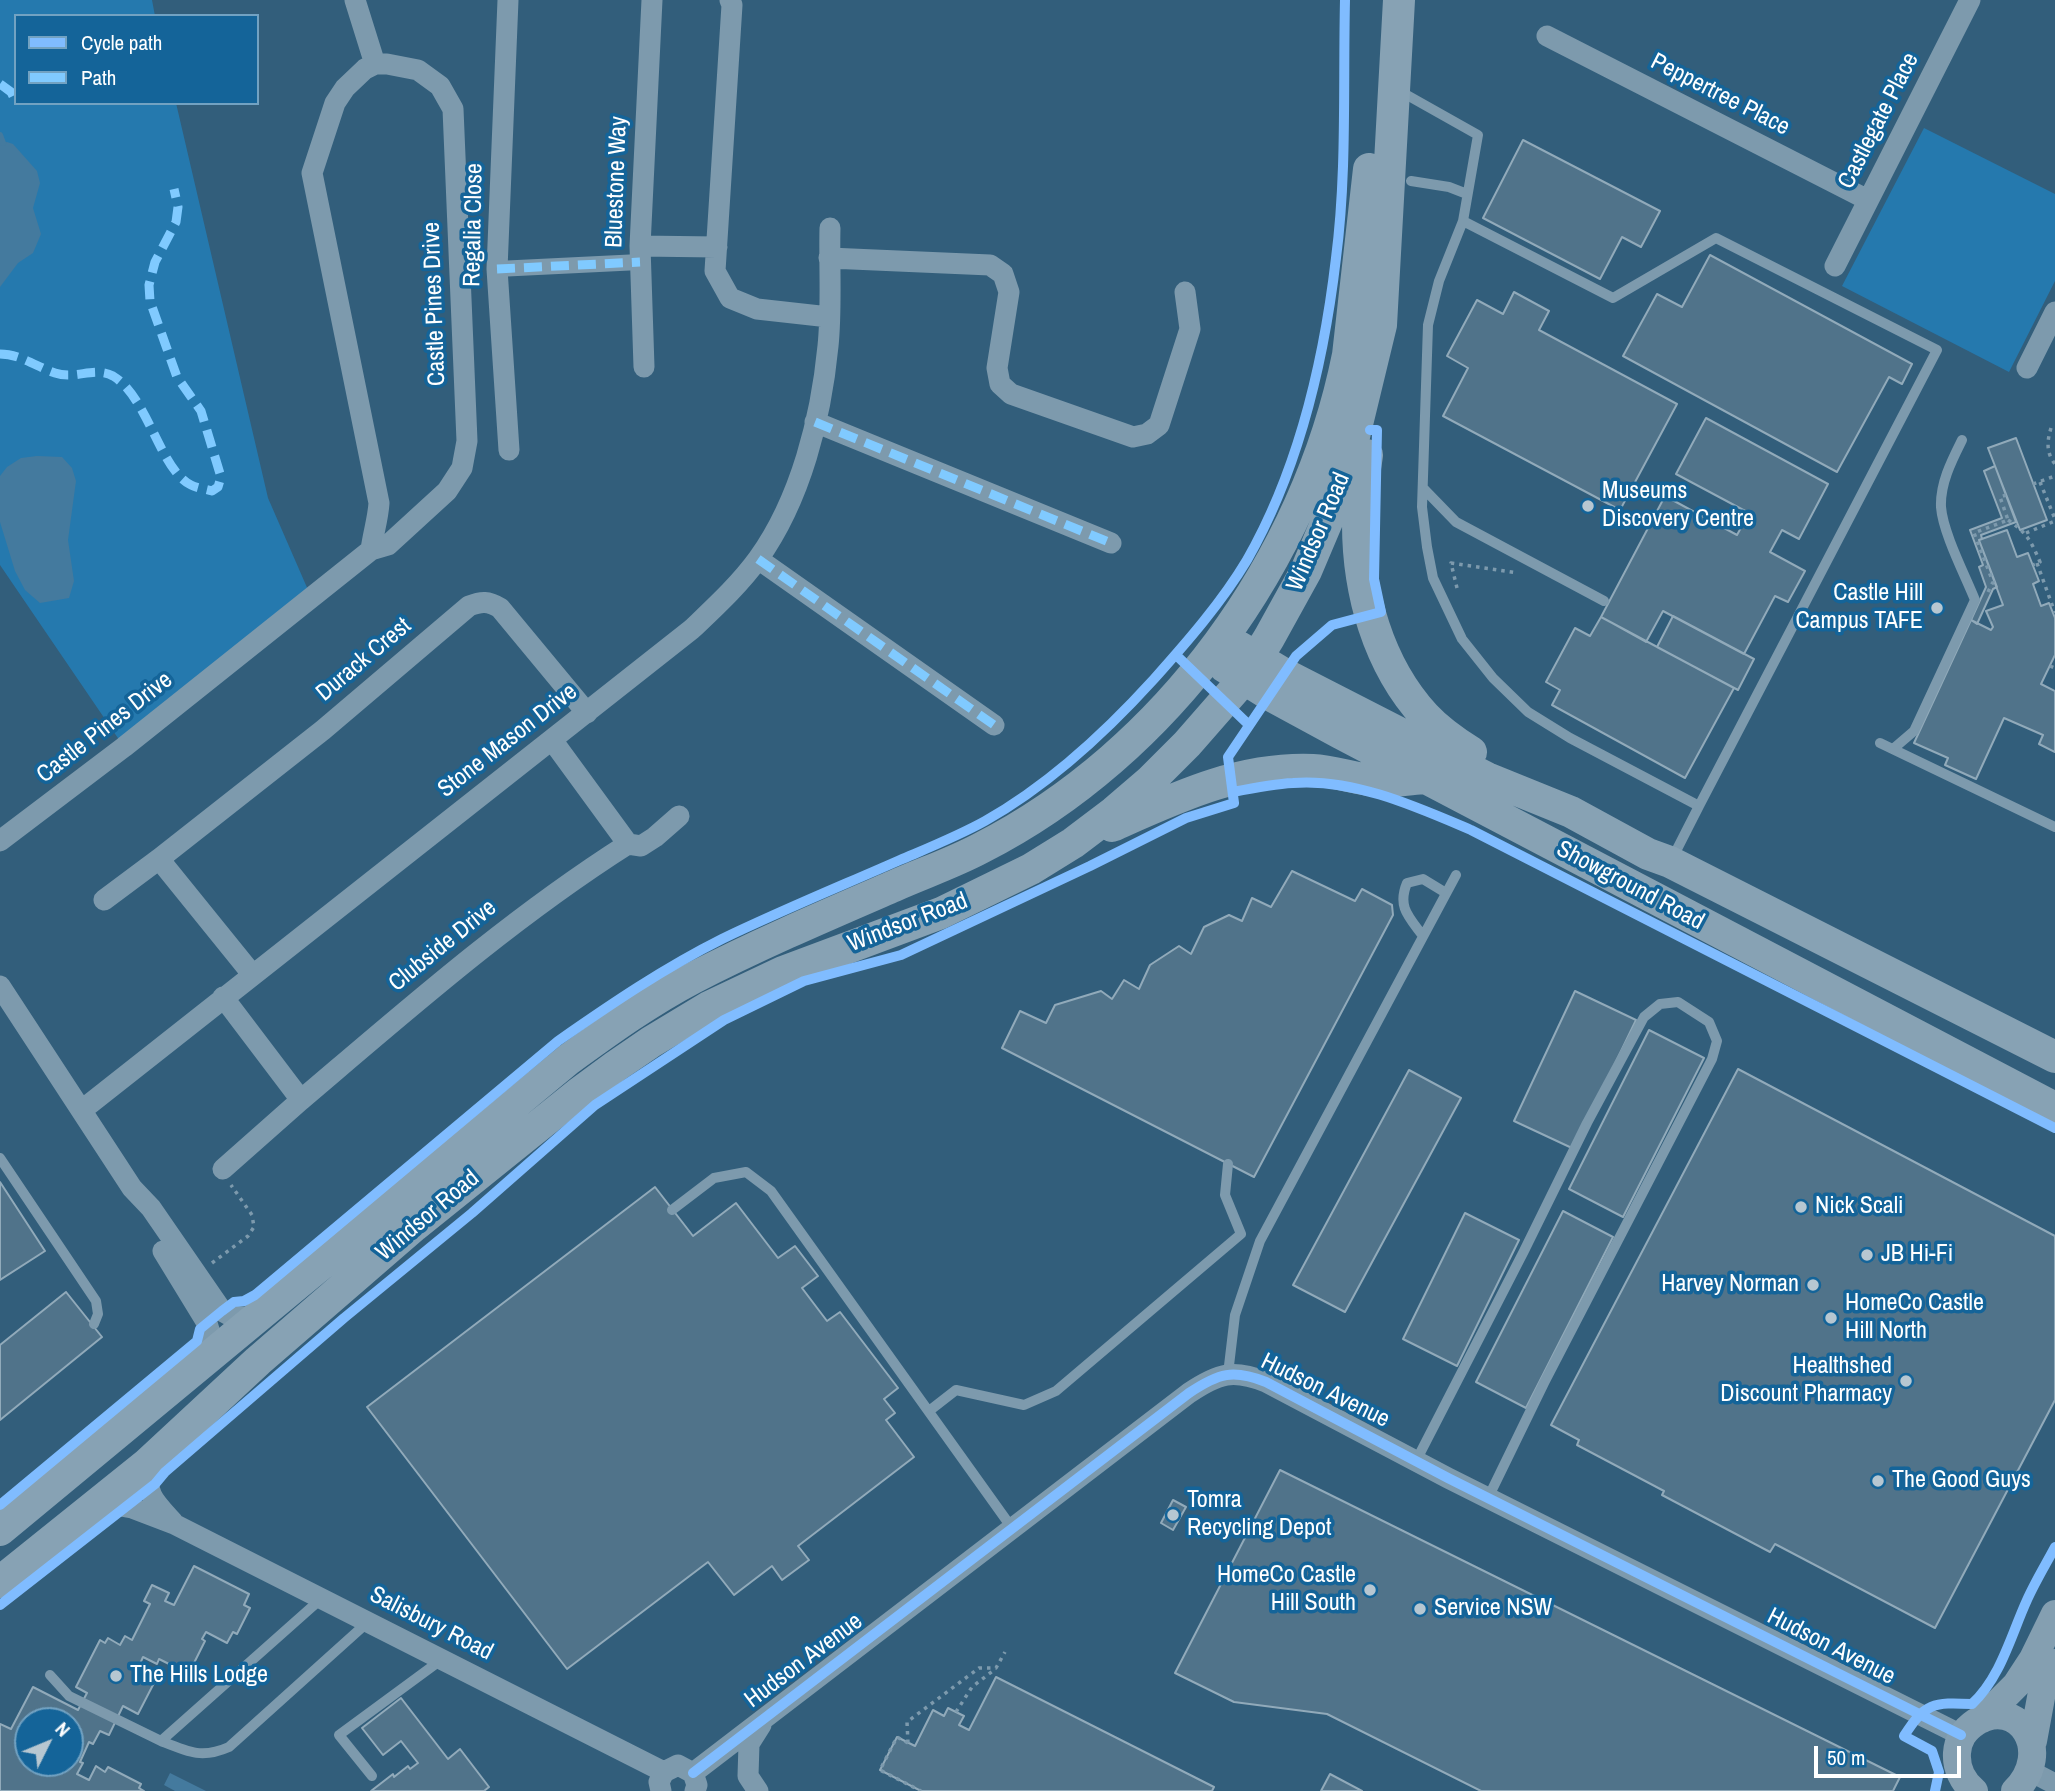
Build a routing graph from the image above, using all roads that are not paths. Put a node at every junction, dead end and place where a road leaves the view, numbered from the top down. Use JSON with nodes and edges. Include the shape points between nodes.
{"nodes":[{"id":1,"x":355,"y":0,"type":"edge"},
{"id":2,"x":508,"y":0,"type":"edge"},
{"id":3,"x":652,"y":0,"type":"edge"},
{"id":4,"x":730,"y":0,"type":"edge"},
{"id":5,"x":1377,"y":0,"type":"edge"},
{"id":6,"x":1399,"y":0,"type":"edge"},
{"id":7,"x":1970,"y":0,"type":"edge"},
{"id":8,"x":1547,"y":36,"type":"dead end"},
{"id":9,"x":375,"y":64,"type":"junction"},
{"id":10,"x":1394,"y":88,"type":"junction"},
{"id":11,"x":1411,"y":181,"type":"dead end"},
{"id":12,"x":1467,"y":194,"type":"junction"},
{"id":13,"x":1868,"y":200,"type":"junction"},
{"id":14,"x":1463,"y":221,"type":"junction"},
{"id":15,"x":830,"y":228,"type":"dead end"},
{"id":16,"x":717,"y":247,"type":"junction"},
{"id":17,"x":640,"y":254,"type":"junction"},
{"id":18,"x":829,"y":258,"type":"junction"},
{"id":19,"x":1835,"y":265,"type":"dead end"},
{"id":20,"x":498,"y":269,"type":"junction"},
{"id":21,"x":1185,"y":292,"type":"dead end"},
{"id":22,"x":2055,"y":312,"type":"edge"},
{"id":23,"x":829,"y":317,"type":"junction"},
{"id":24,"x":1381,"y":325,"type":"junction"},
{"id":25,"x":644,"y":367,"type":"dead end"},
{"id":26,"x":2027,"y":368,"type":"dead end"},
{"id":27,"x":815,"y":422,"type":"junction"},
{"id":28,"x":1962,"y":440,"type":"dead end"},
{"id":29,"x":509,"y":450,"type":"dead end"},
{"id":30,"x":1423,"y":488,"type":"junction"},
{"id":31,"x":1111,"y":542,"type":"dead end"},
{"id":32,"x":371,"y":550,"type":"junction"},
{"id":33,"x":758,"y":559,"type":"junction"},
{"id":34,"x":1604,"y":601,"type":"dead end"},
{"id":35,"x":1216,"y":647,"type":"junction"},
{"id":36,"x":1250,"y":669,"type":"junction"},
{"id":37,"x":587,"y":713,"type":"junction"},
{"id":38,"x":994,"y":724,"type":"dead end"},
{"id":39,"x":552,"y":740,"type":"junction"},
{"id":40,"x":1880,"y":743,"type":"dead end"},
{"id":41,"x":1893,"y":749,"type":"junction"},
{"id":42,"x":1425,"y":778,"type":"junction"},
{"id":43,"x":1699,"y":806,"type":"junction"},
{"id":44,"x":1571,"y":811,"type":"junction"},
{"id":45,"x":678,"y":816,"type":"dead end"},
{"id":46,"x":2055,"y":827,"type":"edge"},
{"id":47,"x":0,"y":841,"type":"edge"},
{"id":48,"x":628,"y":844,"type":"junction"},
{"id":49,"x":1073,"y":844,"type":"junction"},
{"id":50,"x":159,"y":859,"type":"junction"},
{"id":51,"x":1670,"y":862,"type":"junction"},
{"id":52,"x":1456,"y":875,"type":"dead end"},
{"id":53,"x":1446,"y":893,"type":"junction"},
{"id":54,"x":104,"y":900,"type":"dead end"},
{"id":55,"x":1423,"y":936,"type":"junction"},
{"id":56,"x":252,"y":974,"type":"junction"},
{"id":57,"x":0,"y":986,"type":"edge"},
{"id":58,"x":223,"y":997,"type":"junction"},
{"id":59,"x":2055,"y":1057,"type":"edge"},
{"id":60,"x":301,"y":1100,"type":"junction"},
{"id":61,"x":2055,"y":1108,"type":"edge"},
{"id":62,"x":82,"y":1110,"type":"junction"},
{"id":63,"x":0,"y":1158,"type":"edge"},
{"id":64,"x":1228,"y":1164,"type":"dead end"},
{"id":65,"x":223,"y":1168,"type":"road end"},
{"id":66,"x":132,"y":1188,"type":"junction"},
{"id":67,"x":672,"y":1210,"type":"dead end"},
{"id":68,"x":258,"y":1318,"type":"junction"},
{"id":69,"x":94,"y":1324,"type":"dead end"},
{"id":70,"x":206,"y":1361,"type":"junction"},
{"id":71,"x":1228,"y":1374,"type":"junction"},
{"id":72,"x":929,"y":1411,"type":"junction"},
{"id":73,"x":1416,"y":1461,"type":"junction"},
{"id":74,"x":147,"y":1464,"type":"junction"},
{"id":75,"x":1488,"y":1497,"type":"junction"},
{"id":76,"x":99,"y":1502,"type":"junction"},
{"id":77,"x":174,"y":1524,"type":"junction"},
{"id":78,"x":1012,"y":1528,"type":"junction"},
{"id":79,"x":0,"y":1530,"type":"edge"},
{"id":80,"x":0,"y":1582,"type":"edge"},
{"id":81,"x":323,"y":1598,"type":"junction"},
{"id":82,"x":2055,"y":1614,"type":"edge"},
{"id":83,"x":369,"y":1621,"type":"junction"},
{"id":84,"x":442,"y":1659,"type":"junction"},
{"id":85,"x":2055,"y":1663,"type":"edge"},
{"id":86,"x":50,"y":1675,"type":"dead end"},
{"id":87,"x":768,"y":1715,"type":"junction"},
{"id":88,"x":1971,"y":1727,"type":"junction"},
{"id":89,"x":161,"y":1741,"type":"junction"},
{"id":90,"x":2033,"y":1741,"type":"junction"},
{"id":91,"x":372,"y":1776,"type":"dead end"},
{"id":92,"x":662,"y":1782,"type":"edge"},
{"id":93,"x":2034,"y":1782,"type":"edge"},
{"id":94,"x":1963,"y":1785,"type":"edge"},
{"id":95,"x":695,"y":1786,"type":"edge"},
{"id":96,"x":758,"y":1791,"type":"edge"}],
"edges":[{"from":1,"to":9,"type":"street"},
{"from":2,"to":20,"type":"street","name":"Regalia Close"},
{"from":3,"to":17,"type":"street","name":"Bluestone Way"},
{"from":4,"to":16,"type":"street"},
{"from":5,"to":35,"type":"main road","name":"Windsor Road","via":[[1366,201],[1343,381],[1296,511]]},
{"from":6,"to":10,"type":"main road","name":"Windsor Road"},
{"from":7,"to":13,"type":"street","name":"Castlegate Place"},
{"from":8,"to":13,"type":"street","name":"Peppertree Place"},
{"from":9,"to":32,"type":"street","via":[[357,74],[335,103],[312,173],[379,503]]},
{"from":9,"to":32,"type":"street","name":"Castle Pines Drive","via":[[418,70],[440,86],[453,109],[467,441],[462,468],[447,491],[388,545]]},
{"from":10,"to":12,"type":"lane","via":[[1479,135]]},
{"from":10,"to":24,"type":"main road","name":"Windsor Road"},
{"from":11,"to":12,"type":"lane"},
{"from":12,"to":14,"type":"lane"},
{"from":13,"to":19,"type":"street","name":"Castlegate Place"},
{"from":14,"to":30,"type":"lane","via":[[1439,281],[1429,325]]},
{"from":14,"to":43,"type":"lane","via":[[1613,298],[1716,238],[1937,351]]},
{"from":15,"to":18,"type":"street","name":"Stone Mason Drive"},
{"from":16,"to":17,"type":"street"},
{"from":16,"to":23,"type":"street","via":[[715,271],[730,298],[757,309]]},
{"from":17,"to":20,"type":"street"},
{"from":17,"to":25,"type":"street","name":"Bluestone Way"},
{"from":18,"to":21,"type":"street","via":[[989,265],[1003,274],[1009,292],[997,368],[1000,384],[1011,394],[1133,437],[1159,425],[1190,329]]},
{"from":18,"to":23,"type":"street","name":"Stone Mason Drive"},
{"from":20,"to":29,"type":"street","name":"Regalia Close"},
{"from":22,"to":26,"type":"street"},
{"from":23,"to":27,"type":"street","name":"Stone Mason Drive"},
{"from":24,"to":36,"type":"main road","name":"Windsor Road","via":[[1342,486],[1306,572]]},
{"from":24,"to":44,"type":"main road","via":[[1358,521],[1363,577],[1381,647],[1414,704],[1441,731]]},
{"from":27,"to":31,"type":"street"},
{"from":27,"to":33,"type":"street","name":"Stone Mason Drive","via":[[782,521]]},
{"from":28,"to":41,"type":"lane","via":[[1949,464],[1941,507],[1975,600],[1913,732]]},
{"from":30,"to":34,"type":"lane","via":[[1456,522]]},
{"from":30,"to":43,"type":"lane","via":[[1433,578],[1462,639],[1493,678],[1528,712]]},
{"from":32,"to":47,"type":"street","name":"Castle Pines Drive"},
{"from":33,"to":37,"type":"street","name":"Stone Mason Drive","via":[[692,629]]},
{"from":33,"to":38,"type":"street"},
{"from":35,"to":36,"type":"main road","name":"Showground Road"},
{"from":35,"to":68,"type":"main road","name":"Windsor Road","via":[[1163,709],[1105,765],[1032,818],[982,848],[694,977],[627,1018],[569,1059]]},
{"from":36,"to":42,"type":"main road","name":"Showground Road"},
{"from":36,"to":44,"type":"main road","name":"Showground Road","via":[[1284,674],[1487,778]]},
{"from":36,"to":49,"type":"main road","name":"Windsor Road","via":[[1149,782]]},
{"from":37,"to":39,"type":"street","name":"Stone Mason Drive"},
{"from":37,"to":50,"type":"street","name":"Durack Crest","via":[[500,608],[481,601],[469,606],[323,730]]},
{"from":39,"to":48,"type":"street"},
{"from":39,"to":56,"type":"street","name":"Stone Mason Drive"},
{"from":40,"to":41,"type":"lane"},
{"from":41,"to":46,"type":"lane"},
{"from":42,"to":49,"type":"main road","via":[[1380,782],[1314,770],[1232,778],[1196,789]]},
{"from":42,"to":61,"type":"main road","name":"Showground Road"},
{"from":43,"to":51,"type":"lane"},
{"from":44,"to":51,"type":"main road","name":"Showground Road"},
{"from":45,"to":48,"type":"street","name":"Clubside Drive","via":[[641,846]]},
{"from":48,"to":60,"type":"street","name":"Clubside Drive","via":[[491,939]]},
{"from":49,"to":74,"type":"main road","name":"Windsor Road","via":[[941,913],[783,972],[709,1007],[651,1042],[578,1094],[414,1226]]},
{"from":50,"to":54,"type":"street","name":"Durack Crest"},
{"from":50,"to":56,"type":"street"},
{"from":51,"to":59,"type":"main road","name":"Showground Road"},
{"from":52,"to":53,"type":"lane"},
{"from":53,"to":55,"type":"lane"},
{"from":53,"to":55,"type":"lane","via":[[1423,879],[1406,883],[1401,896],[1404,910]]},
{"from":55,"to":71,"type":"lane","via":[[1260,1241],[1235,1315]]},
{"from":56,"to":58,"type":"street","name":"Stone Mason Drive"},
{"from":57,"to":62,"type":"street"},
{"from":58,"to":60,"type":"street"},
{"from":58,"to":62,"type":"street","name":"Stone Mason Drive"},
{"from":60,"to":65,"type":"street","name":"Clubside Drive"},
{"from":62,"to":66,"type":"street"},
{"from":63,"to":69,"type":"lane","via":[[96,1301]]},
{"from":64,"to":72,"type":"lane","via":[[1225,1195],[1241,1234],[1056,1391],[1024,1405],[956,1390]]},
{"from":66,"to":68,"type":"street","via":[[222,1311]]},
{"from":66,"to":70,"type":"street","via":[[144,1222],[207,1323]]},
{"from":67,"to":72,"type":"lane","via":[[714,1178],[746,1172],[771,1191]]},
{"from":68,"to":70,"type":"main road","name":"Windsor Road"},
{"from":70,"to":79,"type":"main road","name":"Windsor Road"},
{"from":71,"to":73,"type":"street","name":"Hudson Avenue","via":[[1266,1382]]},
{"from":71,"to":78,"type":"street","name":"Hudson Avenue","via":[[1189,1393]]},
{"from":72,"to":78,"type":"lane"},
{"from":73,"to":75,"type":"street","name":"Hudson Avenue"},
{"from":73,"to":75,"type":"lane","via":[[1644,1017],[1660,1004],[1678,1002],[1709,1022],[1717,1041],[1712,1059]]},
{"from":74,"to":76,"type":"main road","name":"Windsor Road"},
{"from":74,"to":77,"type":"street","name":"Salisbury Road","via":[[147,1489]]},
{"from":75,"to":88,"type":"street","name":"Hudson Avenue"},
{"from":76,"to":77,"type":"street","name":"Salisbury Road","via":[[132,1508]]},
{"from":76,"to":80,"type":"main road","name":"Windsor Road"},
{"from":77,"to":81,"type":"street","name":"Salisbury Road"},
{"from":78,"to":87,"type":"street","name":"Hudson Avenue"},
{"from":81,"to":83,"type":"street","name":"Salisbury Road"},
{"from":81,"to":89,"type":"lane"},
{"from":82,"to":88,"type":"main road","via":[[2016,1685]]},
{"from":83,"to":84,"type":"street","name":"Salisbury Road"},
{"from":83,"to":89,"type":"lane","via":[[229,1747],[214,1754],[197,1754]]},
{"from":84,"to":91,"type":"lane","via":[[339,1735]]},
{"from":84,"to":92,"type":"street","name":"Salisbury Road"},
{"from":85,"to":90,"type":"main road","via":[[2042,1692]]},
{"from":86,"to":89,"type":"lane","via":[[69,1696]]},
{"from":87,"to":95,"type":"street","name":"Hudson Avenue"},
{"from":87,"to":96,"type":"street","via":[[749,1744],[748,1776]]},
{"from":88,"to":90,"type":"main road","via":[[1994,1716],[2017,1721]]},
{"from":88,"to":94,"type":"main road","via":[[1956,1758]]},
{"from":90,"to":93,"type":"main road"},
{"from":92,"to":95,"type":"street","via":[[678,1765]]}]}
